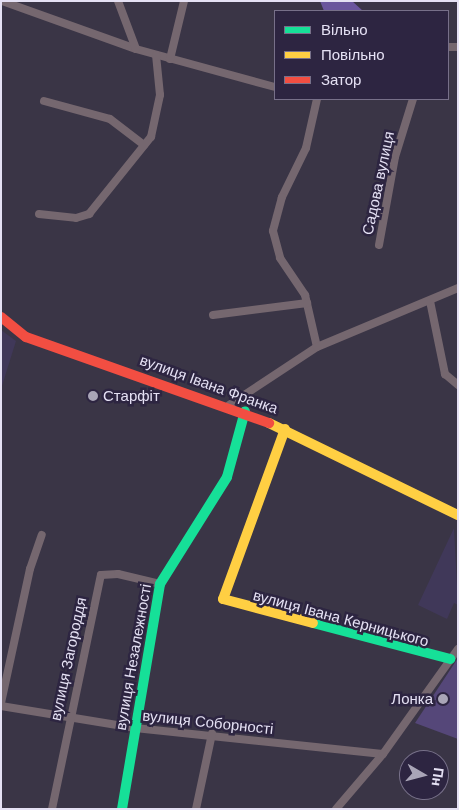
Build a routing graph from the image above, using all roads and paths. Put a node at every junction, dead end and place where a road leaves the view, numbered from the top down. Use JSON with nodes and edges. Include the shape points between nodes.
{"nodes":[{"id":1,"x":2,"y":1,"type":"edge"},
{"id":2,"x":118,"y":1,"type":"edge"},
{"id":3,"x":184,"y":1,"type":"edge"},
{"id":4,"x":136,"y":49,"type":"junction"},
{"id":5,"x":156,"y":55,"type":"junction"},
{"id":6,"x":170,"y":59,"type":"junction"},
{"id":7,"x":274,"y":87,"type":"edge"},
{"id":8,"x":317,"y":100,"type":"edge"},
{"id":9,"x":413,"y":100,"type":"edge"},
{"id":10,"x":44,"y":101,"type":"dead end"},
{"id":11,"x":144,"y":145,"type":"junction"},
{"id":12,"x":39,"y":214,"type":"dead end"},
{"id":13,"x":379,"y":245,"type":"dead end"},
{"id":14,"x":458,"y":288,"type":"edge"},
{"id":15,"x":430,"y":301,"type":"junction"},
{"id":16,"x":307,"y":303,"type":"junction"},
{"id":17,"x":213,"y":315,"type":"dead end"},
{"id":18,"x":1,"y":317,"type":"edge"},
{"id":19,"x":317,"y":347,"type":"junction"},
{"id":20,"x":458,"y":385,"type":"edge"},
{"id":21,"x":230,"y":405,"type":"junction"},
{"id":22,"x":245,"y":411,"type":"junction"},
{"id":23,"x":285,"y":429,"type":"junction"},
{"id":24,"x":458,"y":515,"type":"edge"},
{"id":25,"x":42,"y":534,"type":"dead end"},
{"id":26,"x":160,"y":584,"type":"junction"},
{"id":27,"x":458,"y":649,"type":"edge"},
{"id":28,"x":450,"y":659,"type":"junction"},
{"id":29,"x":1,"y":705,"type":"edge"},
{"id":30,"x":69,"y":718,"type":"junction"},
{"id":31,"x":135,"y":728,"type":"junction"},
{"id":32,"x":212,"y":734,"type":"junction"},
{"id":33,"x":383,"y":754,"type":"junction"},
{"id":34,"x":52,"y":809,"type":"edge"},
{"id":35,"x":122,"y":809,"type":"edge"},
{"id":36,"x":196,"y":809,"type":"edge"},
{"id":37,"x":336,"y":809,"type":"edge"}],
"edges":[{"from":1,"to":4,"type":"street"},
{"from":2,"to":4,"type":"street"},
{"from":3,"to":6,"type":"street"},
{"from":4,"to":5,"type":"street"},
{"from":5,"to":6,"type":"street"},
{"from":5,"to":11,"type":"street","via":[[158,113],[151,137]]},
{"from":6,"to":7,"type":"street"},
{"from":8,"to":16,"type":"street","via":[[306,148],[282,197],[273,231],[280,258]]},
{"from":9,"to":13,"type":"street","name":"Садова вулиця","via":[[395,157]]},
{"from":10,"to":11,"type":"street","via":[[110,119]]},
{"from":11,"to":12,"type":"street","via":[[89,214],[76,218]]},
{"from":14,"to":15,"type":"street"},
{"from":15,"to":19,"type":"street"},
{"from":15,"to":20,"type":"street","via":[[445,374]]},
{"from":16,"to":17,"type":"street"},
{"from":16,"to":19,"type":"street"},
{"from":18,"to":21,"type":"street","name":"вулиця Івана Франка","via":[[26,337]]},
{"from":19,"to":21,"type":"street"},
{"from":21,"to":22,"type":"street","name":"вулиця Івана Франка"},
{"from":22,"to":23,"type":"street","name":"вулиця Івана Франка"},
{"from":22,"to":26,"type":"street","name":"вулиця Незалежності","via":[[227,477]]},
{"from":23,"to":24,"type":"street","name":"вулиця Івана Франка"},
{"from":23,"to":28,"type":"street","name":"вулиця Івана Керницького","via":[[226,588],[226,602]]},
{"from":25,"to":29,"type":"street","via":[[30,569]]},
{"from":26,"to":30,"type":"street","name":"вулиця Загороддя","via":[[118,574],[101,575]]},
{"from":26,"to":31,"type":"street","name":"вулиця Незалежності"},
{"from":27,"to":28,"type":"street"},
{"from":28,"to":33,"type":"street"},
{"from":29,"to":30,"type":"street","name":"вулиця Соборності"},
{"from":30,"to":31,"type":"street","name":"вулиця Соборності"},
{"from":30,"to":34,"type":"street","name":"вулиця Загороддя"},
{"from":31,"to":32,"type":"street","name":"вулиця Соборності"},
{"from":31,"to":35,"type":"street","name":"вулиця Незалежності"},
{"from":32,"to":33,"type":"street","name":"вулиця Соборності"},
{"from":32,"to":36,"type":"street"},
{"from":33,"to":37,"type":"street"}]}
